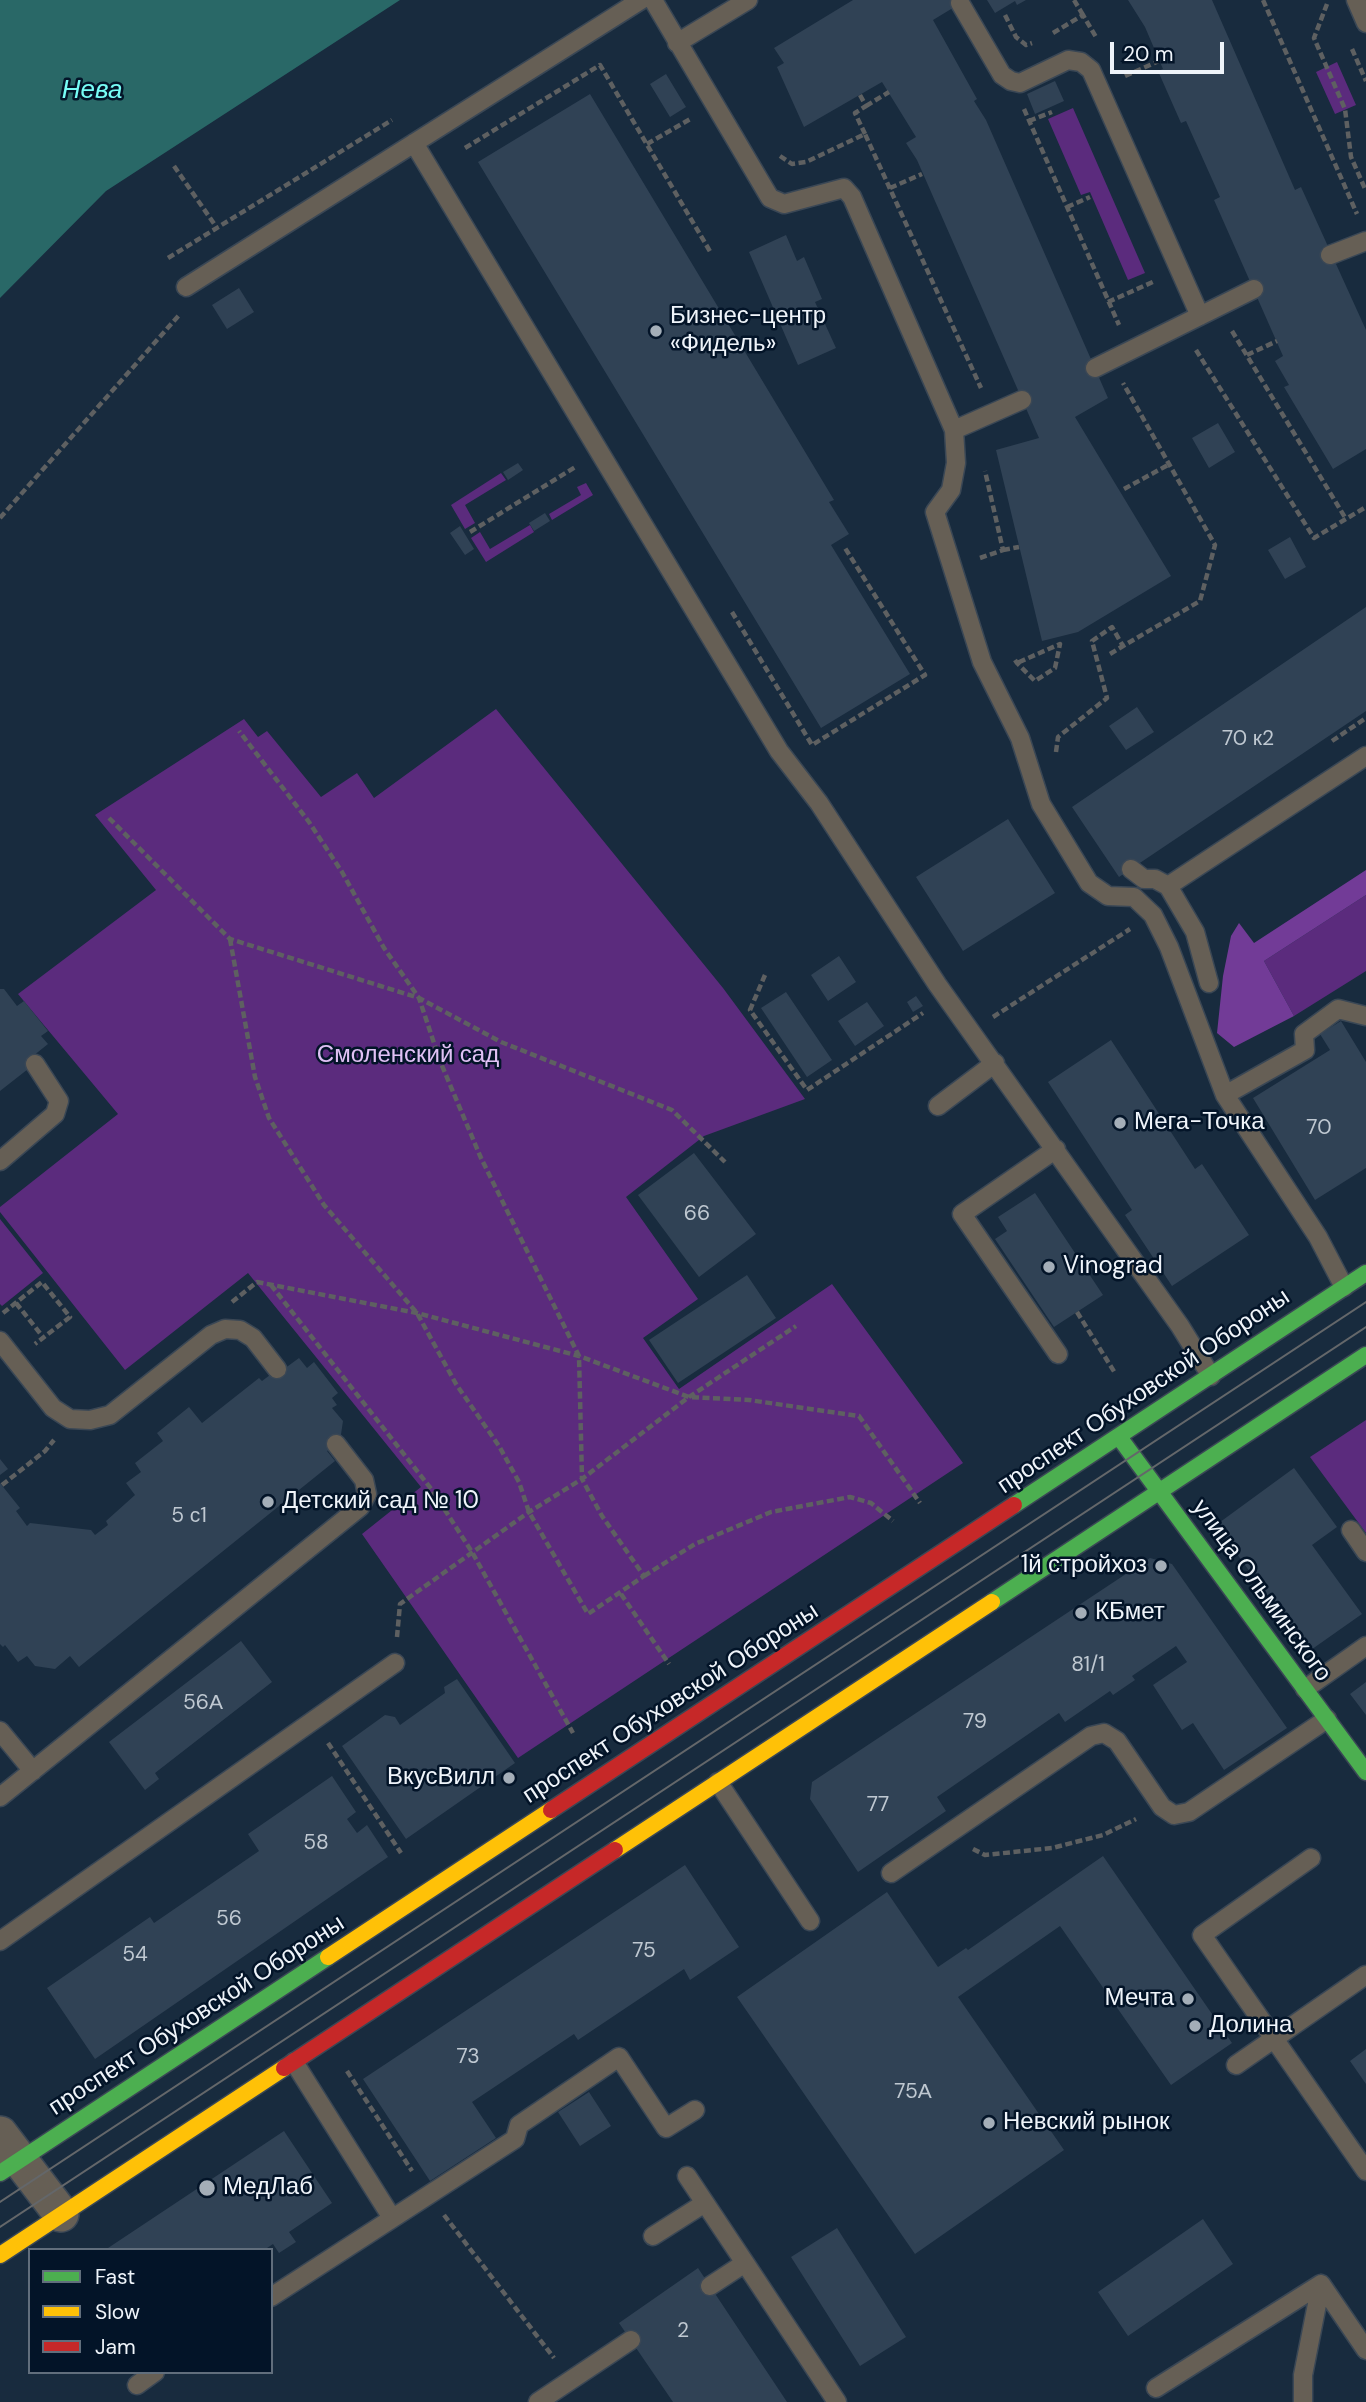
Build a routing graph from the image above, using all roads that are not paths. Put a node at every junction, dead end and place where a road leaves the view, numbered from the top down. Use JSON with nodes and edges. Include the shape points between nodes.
{"nodes":[{"id":1,"x":641,"y":0,"type":"edge"},
{"id":2,"x":653,"y":0,"type":"edge"},
{"id":3,"x":748,"y":0,"type":"edge"},
{"id":4,"x":1356,"y":0,"type":"edge"},
{"id":5,"x":960,"y":3,"type":"dead end"},
{"id":6,"x":1366,"y":23,"type":"edge"},
{"id":7,"x":677,"y":43,"type":"junction"},
{"id":8,"x":414,"y":143,"type":"junction"},
{"id":9,"x":1366,"y":241,"type":"edge"},
{"id":10,"x":1330,"y":255,"type":"dead end"},
{"id":11,"x":186,"y":287,"type":"road end"},
{"id":12,"x":1254,"y":289,"type":"dead end"},
{"id":13,"x":1200,"y":316,"type":"junction"},
{"id":14,"x":1103,"y":364,"type":"road end"},
{"id":15,"x":1022,"y":400,"type":"dead end"},
{"id":16,"x":954,"y":429,"type":"junction"},
{"id":17,"x":1365,"y":759,"type":"edge"},
{"id":18,"x":1131,"y":869,"type":"dead end"},
{"id":19,"x":1168,"y":886,"type":"junction"},
{"id":20,"x":1209,"y":983,"type":"dead end"},
{"id":21,"x":1366,"y":1016,"type":"edge"},
{"id":22,"x":995,"y":1063,"type":"junction"},
{"id":23,"x":35,"y":1064,"type":"dead end"},
{"id":24,"x":1225,"y":1095,"type":"junction"},
{"id":25,"x":938,"y":1106,"type":"dead end"},
{"id":26,"x":1056,"y":1149,"type":"junction"},
{"id":27,"x":0,"y":1161,"type":"edge"},
{"id":28,"x":1366,"y":1273,"type":"edge"},
{"id":29,"x":1344,"y":1287,"type":"junction"},
{"id":30,"x":0,"y":1341,"type":"edge"},
{"id":31,"x":1058,"y":1354,"type":"dead end"},
{"id":32,"x":1366,"y":1355,"type":"edge"},
{"id":33,"x":277,"y":1369,"type":"dead end"},
{"id":34,"x":1211,"y":1376,"type":"junction"},
{"id":35,"x":1119,"y":1437,"type":"junction"},
{"id":36,"x":336,"y":1444,"type":"dead end"},
{"id":37,"x":1159,"y":1492,"type":"junction"},
{"id":38,"x":1351,"y":1530,"type":"dead end"},
{"id":39,"x":1366,"y":1552,"type":"edge"},
{"id":40,"x":1366,"y":1646,"type":"edge"},
{"id":41,"x":395,"y":1663,"type":"road end"},
{"id":42,"x":1305,"y":1689,"type":"junction"},
{"id":43,"x":1327,"y":1719,"type":"junction"},
{"id":44,"x":0,"y":1731,"type":"edge"},
{"id":45,"x":33,"y":1771,"type":"junction"},
{"id":46,"x":1366,"y":1772,"type":"edge"},
{"id":47,"x":718,"y":1782,"type":"junction"},
{"id":48,"x":0,"y":1797,"type":"edge"},
{"id":49,"x":1311,"y":1858,"type":"dead end"},
{"id":50,"x":891,"y":1873,"type":"dead end"},
{"id":51,"x":810,"y":1921,"type":"dead end"},
{"id":52,"x":0,"y":1941,"type":"edge"},
{"id":53,"x":1366,"y":1975,"type":"edge"},
{"id":54,"x":1275,"y":2038,"type":"junction"},
{"id":55,"x":294,"y":2062,"type":"junction"},
{"id":56,"x":1236,"y":2065,"type":"dead end"},
{"id":57,"x":695,"y":2110,"type":"dead end"},
{"id":58,"x":7,"y":2155,"type":"edge"},
{"id":59,"x":1366,"y":2171,"type":"edge"},
{"id":60,"x":687,"y":2176,"type":"dead end"},
{"id":61,"x":705,"y":2203,"type":"junction"},
{"id":62,"x":61,"y":2214,"type":"junction"},
{"id":63,"x":392,"y":2218,"type":"junction"},
{"id":64,"x":653,"y":2236,"type":"dead end"},
{"id":65,"x":0,"y":2255,"type":"edge"},
{"id":66,"x":745,"y":2263,"type":"junction"},
{"id":67,"x":1321,"y":2284,"type":"junction"},
{"id":68,"x":710,"y":2287,"type":"dead end"},
{"id":69,"x":273,"y":2296,"type":"edge"},
{"id":70,"x":631,"y":2340,"type":"dead end"},
{"id":71,"x":1366,"y":2350,"type":"edge"},
{"id":72,"x":152,"y":2374,"type":"edge"},
{"id":73,"x":137,"y":2385,"type":"dead end"},
{"id":74,"x":1156,"y":2388,"type":"dead end"},
{"id":75,"x":538,"y":2402,"type":"edge"},
{"id":76,"x":837,"y":2402,"type":"edge"},
{"id":77,"x":1303,"y":2402,"type":"edge"}],
"edges":[{"from":1,"to":8,"type":"lane"},
{"from":2,"to":7,"type":"lane"},
{"from":3,"to":7,"type":"lane"},
{"from":4,"to":6,"type":"lane"},
{"from":5,"to":13,"type":"lane","via":[[1002,75],[1011,81],[1020,83],[1068,60],[1091,70]]},
{"from":7,"to":16,"type":"lane","via":[[769,198],[784,204],[844,188],[852,197]]},
{"from":8,"to":11,"type":"lane"},
{"from":8,"to":22,"type":"lane","via":[[779,751]]},
{"from":9,"to":10,"type":"lane"},
{"from":12,"to":13,"type":"lane"},
{"from":13,"to":14,"type":"lane"},
{"from":15,"to":16,"type":"lane"},
{"from":16,"to":24,"type":"lane","via":[[956,463],[951,491],[935,512],[982,662],[1020,738],[1041,804],[1089,883],[1108,896],[1134,897],[1153,915]]},
{"from":17,"to":19,"type":"lane"},
{"from":18,"to":19,"type":"lane","via":[[1144,879]]},
{"from":19,"to":20,"type":"lane","via":[[1195,932]]},
{"from":21,"to":24,"type":"lane","via":[[1338,1009],[1304,1034],[1305,1050]]},
{"from":22,"to":25,"type":"lane"},
{"from":22,"to":26,"type":"lane"},
{"from":23,"to":27,"type":"lane","via":[[59,1101],[55,1114]]},
{"from":24,"to":29,"type":"lane","via":[[1318,1237]]},
{"from":26,"to":31,"type":"lane","via":[[962,1214]]},
{"from":26,"to":34,"type":"lane"},
{"from":28,"to":29,"type":"main road","name":"проспект Обуховской Обороны"},
{"from":29,"to":34,"type":"main road","name":"проспект Обуховской Обороны"},
{"from":30,"to":33,"type":"lane","via":[[53,1408],[70,1419],[110,1415],[211,1335],[225,1329],[240,1330],[253,1338]]},
{"from":32,"to":37,"type":"main road"},
{"from":34,"to":35,"type":"main road","name":"проспект Обуховской Обороны"},
{"from":35,"to":37,"type":"main road","name":"улица Ольминского"},
{"from":35,"to":58,"type":"main road","name":"проспект Обуховской Обороны"},
{"from":36,"to":45,"type":"lane","via":[[364,1480],[367,1494],[360,1507]]},
{"from":37,"to":42,"type":"main road","name":"улица Ольминского"},
{"from":37,"to":47,"type":"main road"},
{"from":38,"to":39,"type":"lane"},
{"from":40,"to":42,"type":"lane"},
{"from":41,"to":52,"type":"lane"},
{"from":42,"to":43,"type":"main road","name":"улица Ольминского"},
{"from":43,"to":46,"type":"main road","name":"улица Ольминского"},
{"from":43,"to":50,"type":"lane","via":[[1189,1812],[1174,1815],[1161,1807],[1117,1741],[1104,1733],[1091,1736]]},
{"from":44,"to":45,"type":"lane"},
{"from":45,"to":48,"type":"lane"},
{"from":47,"to":51,"type":"lane"},
{"from":47,"to":55,"type":"main road"},
{"from":49,"to":54,"type":"lane","via":[[1202,1935]]},
{"from":53,"to":54,"type":"lane"},
{"from":54,"to":56,"type":"lane"},
{"from":54,"to":59,"type":"lane"},
{"from":55,"to":62,"type":"main road"},
{"from":55,"to":63,"type":"lane"},
{"from":57,"to":63,"type":"lane","via":[[666,2128],[619,2057],[519,2125],[515,2139]]},
{"from":58,"to":62,"type":"street"},
{"from":60,"to":61,"type":"lane"},
{"from":61,"to":64,"type":"lane"},
{"from":61,"to":66,"type":"lane"},
{"from":62,"to":65,"type":"main road"},
{"from":63,"to":69,"type":"lane"},
{"from":66,"to":68,"type":"lane"},
{"from":66,"to":76,"type":"lane"},
{"from":67,"to":71,"type":"lane"},
{"from":67,"to":74,"type":"lane"},
{"from":67,"to":77,"type":"lane","via":[[1303,2375]]},
{"from":70,"to":75,"type":"lane"},
{"from":72,"to":73,"type":"lane"}]}
